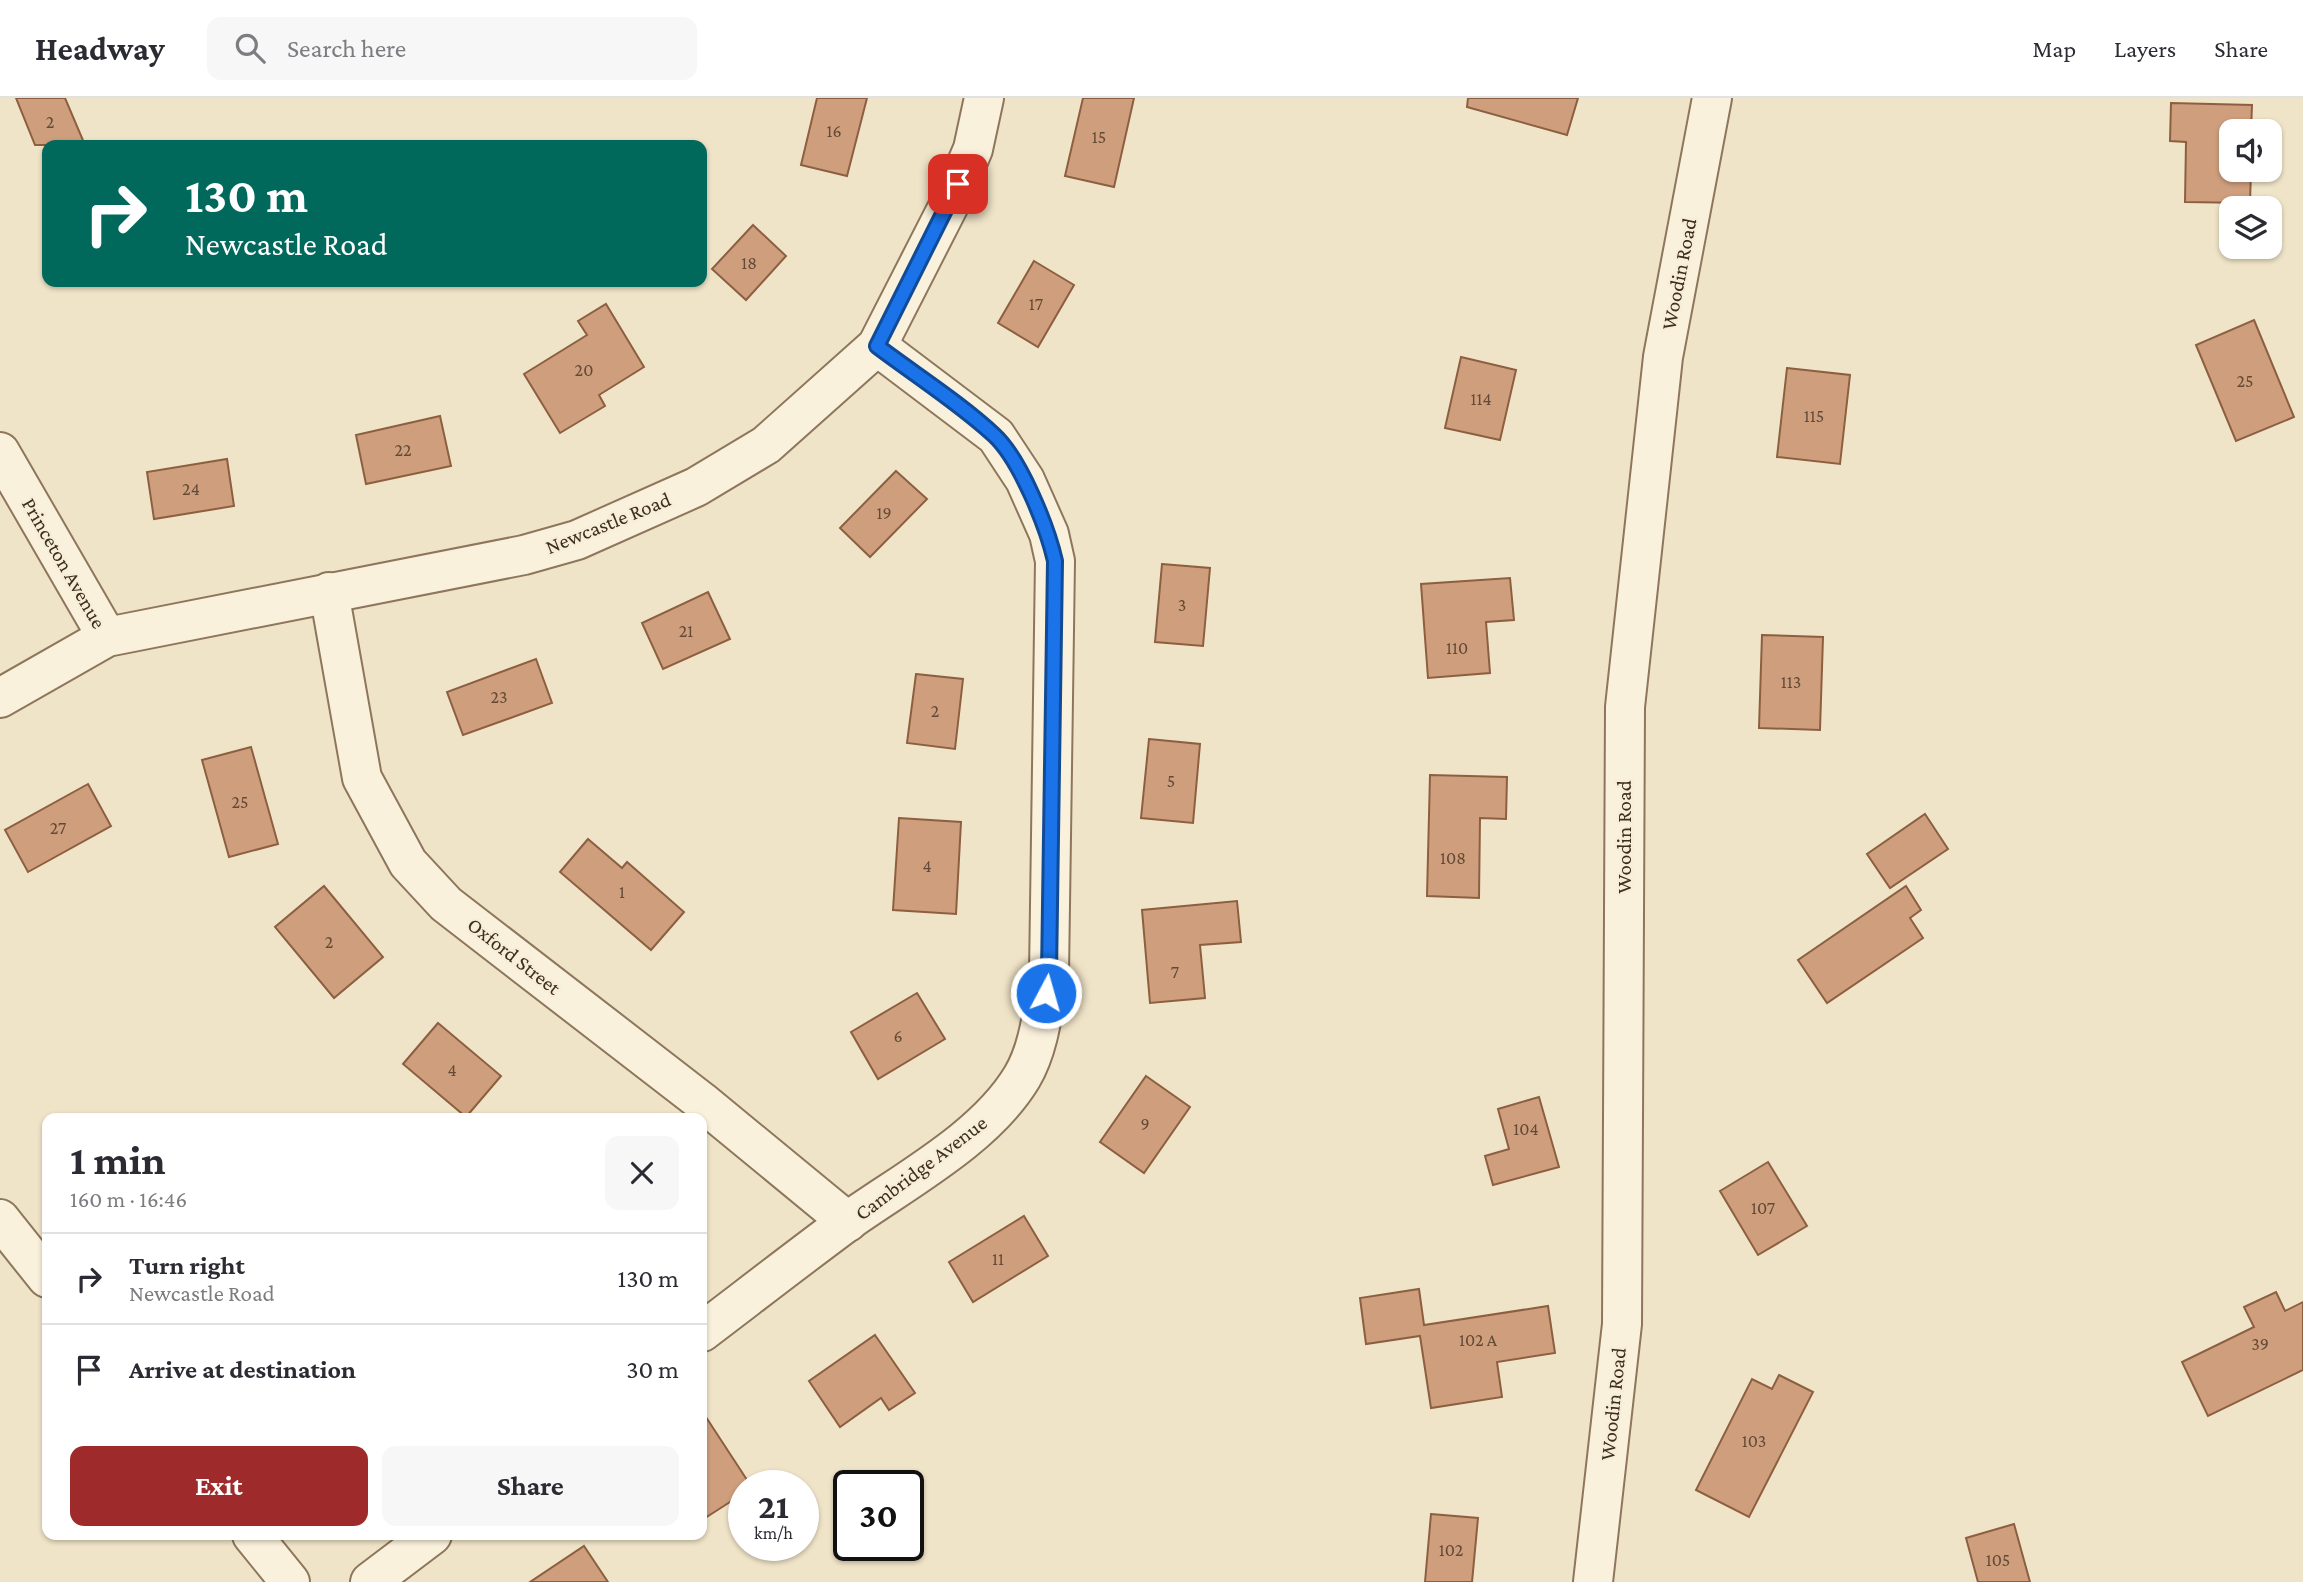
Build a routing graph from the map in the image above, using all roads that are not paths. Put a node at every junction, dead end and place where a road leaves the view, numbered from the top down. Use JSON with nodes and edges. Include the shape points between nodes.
{"nodes":[{"id":1,"x":984,"y":98,"type":"edge"},
{"id":2,"x":1712,"y":98,"type":"edge"},
{"id":3,"x":877,"y":346,"type":"junction"},
{"id":4,"x":0,"y":452,"type":"edge"},
{"id":5,"x":329,"y":592,"type":"junction"},
{"id":6,"x":107,"y":636,"type":"junction"},
{"id":7,"x":0,"y":698,"type":"edge"},
{"id":8,"x":0,"y":1219,"type":"edge"},
{"id":9,"x":848,"y":1222,"type":"junction"},
{"id":10,"x":42,"y":1272,"type":"edge"},
{"id":11,"x":707,"y":1328,"type":"edge"},
{"id":12,"x":256,"y":1540,"type":"edge"},
{"id":13,"x":425,"y":1540,"type":"edge"},
{"id":14,"x":289,"y":1582,"type":"edge"},
{"id":15,"x":370,"y":1582,"type":"edge"},
{"id":16,"x":1593,"y":1582,"type":"edge"}],
"edges":[{"from":1,"to":3,"type":"street","name":"Newcastle Road","via":[[972,149],[951,201]]},
{"from":2,"to":16,"type":"street","name":"Woodin Road","via":[[1663,358],[1625,707],[1622,1324]]},
{"from":3,"to":5,"type":"street","name":"Newcastle Road","via":[[766,445],[684,493],[577,540],[524,555]]},
{"from":3,"to":9,"type":"street","name":"Cambridge Avenue","via":[[996,436],[1025,480],[1049,534],[1055,561],[1049,974],[1040,1030],[1024,1074],[1002,1106],[958,1144]]},
{"from":4,"to":6,"type":"street","name":"Princeton Avenue"},
{"from":5,"to":6,"type":"street","name":"Newcastle Road"},
{"from":5,"to":9,"type":"street","name":"Oxford Street","via":[[362,778],[408,863],[446,904],[701,1101]]},
{"from":6,"to":7,"type":"street","name":"Newcastle Road"},
{"from":8,"to":10,"type":"street"},
{"from":9,"to":11,"type":"street","name":"Cambridge Avenue"},
{"from":12,"to":14,"type":"street"},
{"from":13,"to":15,"type":"street"}]}
